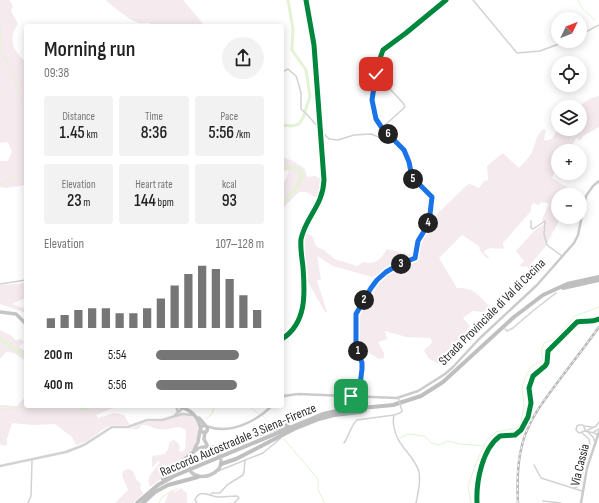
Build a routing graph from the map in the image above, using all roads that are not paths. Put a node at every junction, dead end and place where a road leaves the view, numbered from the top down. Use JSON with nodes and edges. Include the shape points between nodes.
{"nodes":[{"id":1,"x":446,"y":0,"type":"edge"},
{"id":2,"x":473,"y":0,"type":"edge"},
{"id":3,"x":599,"y":25,"type":"edge"},
{"id":4,"x":587,"y":31,"type":"edge"},
{"id":5,"x":551,"y":46,"type":"edge"},
{"id":6,"x":284,"y":71,"type":"edge"},
{"id":7,"x":376,"y":74,"type":"junction"},
{"id":8,"x":382,"y":128,"type":"junction"},
{"id":9,"x":387,"y":134,"type":"junction"},
{"id":10,"x":389,"y":141,"type":"junction"},
{"id":11,"x":400,"y":145,"type":"junction"},
{"id":12,"x":599,"y":181,"type":"edge"},
{"id":13,"x":531,"y":221,"type":"dead end"},
{"id":14,"x":562,"y":256,"type":"junction"},
{"id":15,"x":599,"y":279,"type":"edge"},
{"id":16,"x":24,"y":280,"type":"edge"},
{"id":17,"x":0,"y":284,"type":"edge"},
{"id":18,"x":556,"y":294,"type":"dead end"},
{"id":19,"x":0,"y":312,"type":"edge"},
{"id":20,"x":24,"y":322,"type":"edge"},
{"id":21,"x":505,"y":329,"type":"dead end"},
{"id":22,"x":284,"y":396,"type":"edge"},
{"id":23,"x":351,"y":396,"type":"junction"},
{"id":24,"x":398,"y":397,"type":"junction"},
{"id":25,"x":177,"y":408,"type":"edge"},
{"id":26,"x":183,"y":408,"type":"edge"},
{"id":27,"x":184,"y":408,"type":"edge"},
{"id":28,"x":185,"y":408,"type":"edge"},
{"id":29,"x":270,"y":408,"type":"edge"},
{"id":30,"x":348,"y":409,"type":"junction"},
{"id":31,"x":365,"y":410,"type":"junction"},
{"id":32,"x":178,"y":412,"type":"junction"},
{"id":33,"x":182,"y":414,"type":"junction"},
{"id":34,"x":194,"y":414,"type":"junction"},
{"id":35,"x":394,"y":415,"type":"junction"},
{"id":36,"x":173,"y":416,"type":"junction"},
{"id":37,"x":599,"y":422,"type":"edge"},
{"id":38,"x":583,"y":425,"type":"junction"},
{"id":39,"x":203,"y":427,"type":"junction"},
{"id":40,"x":592,"y":427,"type":"junction"},
{"id":41,"x":214,"y":429,"type":"junction"},
{"id":42,"x":205,"y":432,"type":"junction"},
{"id":43,"x":585,"y":432,"type":"junction"},
{"id":44,"x":594,"y":432,"type":"junction"},
{"id":45,"x":599,"y":432,"type":"edge"},
{"id":46,"x":592,"y":436,"type":"junction"},
{"id":47,"x":281,"y":438,"type":"dead end"},
{"id":48,"x":344,"y":443,"type":"dead end"},
{"id":49,"x":595,"y":444,"type":"junction"},
{"id":50,"x":210,"y":448,"type":"junction"},
{"id":51,"x":193,"y":452,"type":"junction"},
{"id":52,"x":219,"y":455,"type":"dead end"},
{"id":53,"x":32,"y":460,"type":"junction"},
{"id":54,"x":245,"y":460,"type":"junction"},
{"id":55,"x":221,"y":463,"type":"junction"},
{"id":56,"x":534,"y":465,"type":"dead end"},
{"id":57,"x":0,"y":466,"type":"edge"},
{"id":58,"x":189,"y":468,"type":"dead end"},
{"id":59,"x":224,"y":469,"type":"junction"},
{"id":60,"x":191,"y":472,"type":"dead end"},
{"id":61,"x":215,"y":472,"type":"junction"},
{"id":62,"x":198,"y":477,"type":"junction"},
{"id":63,"x":574,"y":488,"type":"junction"},
{"id":64,"x":583,"y":491,"type":"junction"},
{"id":65,"x":211,"y":495,"type":"junction"},
{"id":66,"x":543,"y":501,"type":"dead end"},
{"id":67,"x":28,"y":503,"type":"edge"},
{"id":68,"x":136,"y":503,"type":"edge"},
{"id":69,"x":142,"y":503,"type":"edge"},
{"id":70,"x":197,"y":503,"type":"edge"},
{"id":71,"x":234,"y":503,"type":"edge"},
{"id":72,"x":416,"y":503,"type":"edge"},
{"id":73,"x":562,"y":503,"type":"edge"},
{"id":74,"x":581,"y":503,"type":"edge"}],
"edges":[{"from":1,"to":7,"type":"street","via":[[383,50]]},
{"from":2,"to":5,"type":"street","via":[[517,53]]},
{"from":3,"to":4,"type":"street"},
{"from":6,"to":10,"type":"street","via":[[288,69],[296,76],[301,93],[300,107],[329,139],[338,140],[354,135],[372,134]]},
{"from":7,"to":8,"type":"street","via":[[372,100],[376,119]]},
{"from":7,"to":8,"type":"street","via":[[405,107]]},
{"from":8,"to":9,"type":"street"},
{"from":9,"to":10,"type":"street"},
{"from":9,"to":11,"type":"street"},
{"from":10,"to":11,"type":"street"},
{"from":11,"to":23,"type":"street","via":[[409,162],[412,177],[432,199],[429,223],[418,241],[415,258],[398,265],[377,280],[356,314],[356,345],[362,369],[359,393]]},
{"from":12,"to":14,"type":"main road","name":"Strada Provinciale di Val di Cecina","via":[[586,196],[578,235]]},
{"from":13,"to":14,"type":"street","via":[[533,229],[545,221],[544,234],[547,245]]},
{"from":14,"to":24,"type":"main road","name":"Strada Provinciale di Val di Cecina","via":[[537,285],[445,374],[418,391]]},
{"from":15,"to":30,"type":"highway","name":"Raccordo Autostradale 3 Siena-Firenze","via":[[567,284],[543,294],[514,316],[443,382],[421,396],[394,405]]},
{"from":15,"to":31,"type":"highway","name":"Raccordo Autostradale 3 Siena-Firenze","via":[[556,291],[532,304],[444,384],[424,396],[394,407]]},
{"from":16,"to":17,"type":"street"},
{"from":18,"to":21,"type":"street","via":[[513,328],[507,331]]},
{"from":19,"to":20,"type":"main road","via":[[16,314]]},
{"from":22,"to":23,"type":"main road","name":"Strada Provinciale di Val di Cecina"},
{"from":23,"to":24,"type":"main road","name":"Strada Provinciale di Val di Cecina"},
{"from":24,"to":35,"type":"street","bridge":true,"via":[[402,411]]},
{"from":25,"to":32,"type":"street"},
{"from":26,"to":32,"type":"street"},
{"from":27,"to":33,"type":"street"},
{"from":28,"to":34,"type":"main road"},
{"from":29,"to":41,"type":"main road","via":[[247,423],[227,430]]},
{"from":30,"to":50,"type":"highway","via":[[326,411]]},
{"from":30,"to":68,"type":"highway","name":"Raccordo Autostradale 3 Siena-Firenze","via":[[332,411],[305,420],[180,472],[158,485]]},
{"from":31,"to":55,"type":"highway","via":[[319,419],[294,429],[236,460]]},
{"from":31,"to":69,"type":"highway","name":"Raccordo Autostradale 3 Siena-Firenze","via":[[329,414],[292,428],[172,479]]},
{"from":32,"to":36,"type":"street"},
{"from":33,"to":34,"type":"street"},
{"from":33,"to":36,"type":"street"},
{"from":34,"to":39,"type":"main road"},
{"from":35,"to":48,"type":"street","via":[[357,420]]},
{"from":35,"to":72,"type":"street","via":[[397,439],[413,459],[419,472],[420,483]]},
{"from":36,"to":53,"type":"street","via":[[162,420],[146,420],[129,427],[111,428],[77,448]]},
{"from":37,"to":40,"type":"street"},
{"from":38,"to":40,"type":"street"},
{"from":38,"to":43,"type":"street"},
{"from":38,"to":43,"type":"street","via":[[578,425],[576,429],[578,433]]},
{"from":39,"to":41,"type":"main road"},
{"from":39,"to":42,"type":"main road"},
{"from":39,"to":51,"type":"main road"},
{"from":40,"to":43,"type":"street"},
{"from":41,"to":42,"type":"main road"},
{"from":42,"to":50,"type":"main road","via":[[204,439]]},
{"from":43,"to":44,"type":"street"},
{"from":43,"to":46,"type":"street"},
{"from":43,"to":63,"type":"street","via":[[590,445],[580,484]]},
{"from":44,"to":45,"type":"street"},
{"from":44,"to":45,"type":"street"},
{"from":45,"to":46,"type":"street"},
{"from":45,"to":49,"type":"main road","name":"Via Cassia"},
{"from":46,"to":49,"type":"street"},
{"from":47,"to":54,"type":"street","via":[[266,452]]},
{"from":49,"to":64,"type":"main road","name":"Via Cassia"},
{"from":50,"to":51,"type":"main road","via":[[200,447]]},
{"from":50,"to":52,"type":"main road"},
{"from":51,"to":58,"type":"main road"},
{"from":51,"to":68,"type":"highway"},
{"from":53,"to":57,"type":"street"},
{"from":53,"to":67,"type":"street","via":[[31,496]]},
{"from":54,"to":59,"type":"street"},
{"from":54,"to":65,"type":"street","via":[[243,475],[220,493]]},
{"from":55,"to":59,"type":"street"},
{"from":55,"to":61,"type":"main road"},
{"from":56,"to":63,"type":"street","via":[[541,478]]},
{"from":59,"to":61,"type":"street"},
{"from":60,"to":62,"type":"main road"},
{"from":61,"to":62,"type":"main road"},
{"from":62,"to":69,"type":"highway","via":[[168,485]]},
{"from":63,"to":64,"type":"street"},
{"from":64,"to":74,"type":"main road","name":"Via Cassia"},
{"from":65,"to":70,"type":"street","via":[[199,494],[195,500]]},
{"from":65,"to":71,"type":"street","via":[[237,496],[239,500]]},
{"from":66,"to":73,"type":"street"}]}
